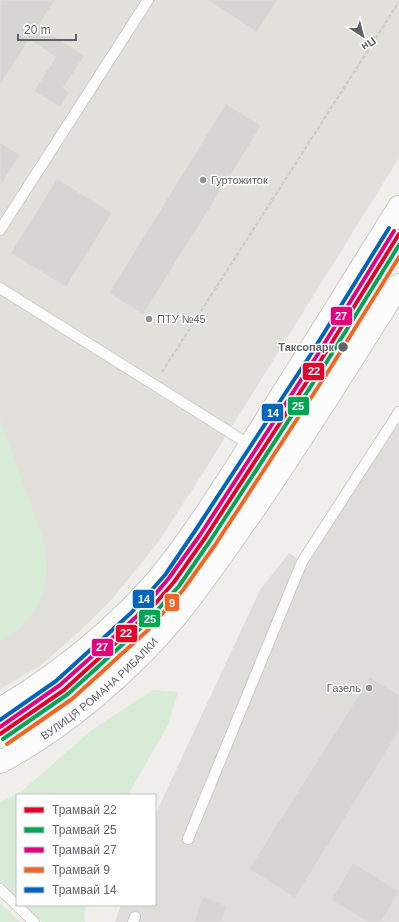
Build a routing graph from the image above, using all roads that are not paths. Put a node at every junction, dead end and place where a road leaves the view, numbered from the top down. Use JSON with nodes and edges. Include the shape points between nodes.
{"nodes":[{"id":1,"x":148,"y":0,"type":"edge"},
{"id":2,"x":399,"y":207,"type":"edge"},
{"id":3,"x":0,"y":230,"type":"edge"},
{"id":4,"x":399,"y":285,"type":"edge"},
{"id":5,"x":0,"y":288,"type":"edge"},
{"id":6,"x":399,"y":412,"type":"edge"},
{"id":7,"x":250,"y":445,"type":"junction"},
{"id":8,"x":0,"y":709,"type":"edge"},
{"id":9,"x":0,"y":762,"type":"edge"},
{"id":10,"x":188,"y":839,"type":"dead end"},
{"id":11,"x":0,"y":889,"type":"edge"},
{"id":12,"x":16,"y":905,"type":"edge"},
{"id":13,"x":18,"y":906,"type":"edge"},
{"id":14,"x":34,"y":922,"type":"edge"}],
"edges":[{"from":1,"to":3,"type":"lane"},
{"from":2,"to":7,"type":"main road"},
{"from":4,"to":9,"type":"main road","name":"ВУЛИЦЯ РОМАНА РИБАЛКИ","via":[[285,464],[178,614],[140,656],[99,694],[57,727]]},
{"from":5,"to":7,"type":"lane"},
{"from":6,"to":10,"type":"lane","via":[[302,562]]},
{"from":7,"to":8,"type":"main road","via":[[194,532],[161,575],[129,610],[48,679]]},
{"from":11,"to":12,"type":"lane"},
{"from":13,"to":14,"type":"lane"}]}
